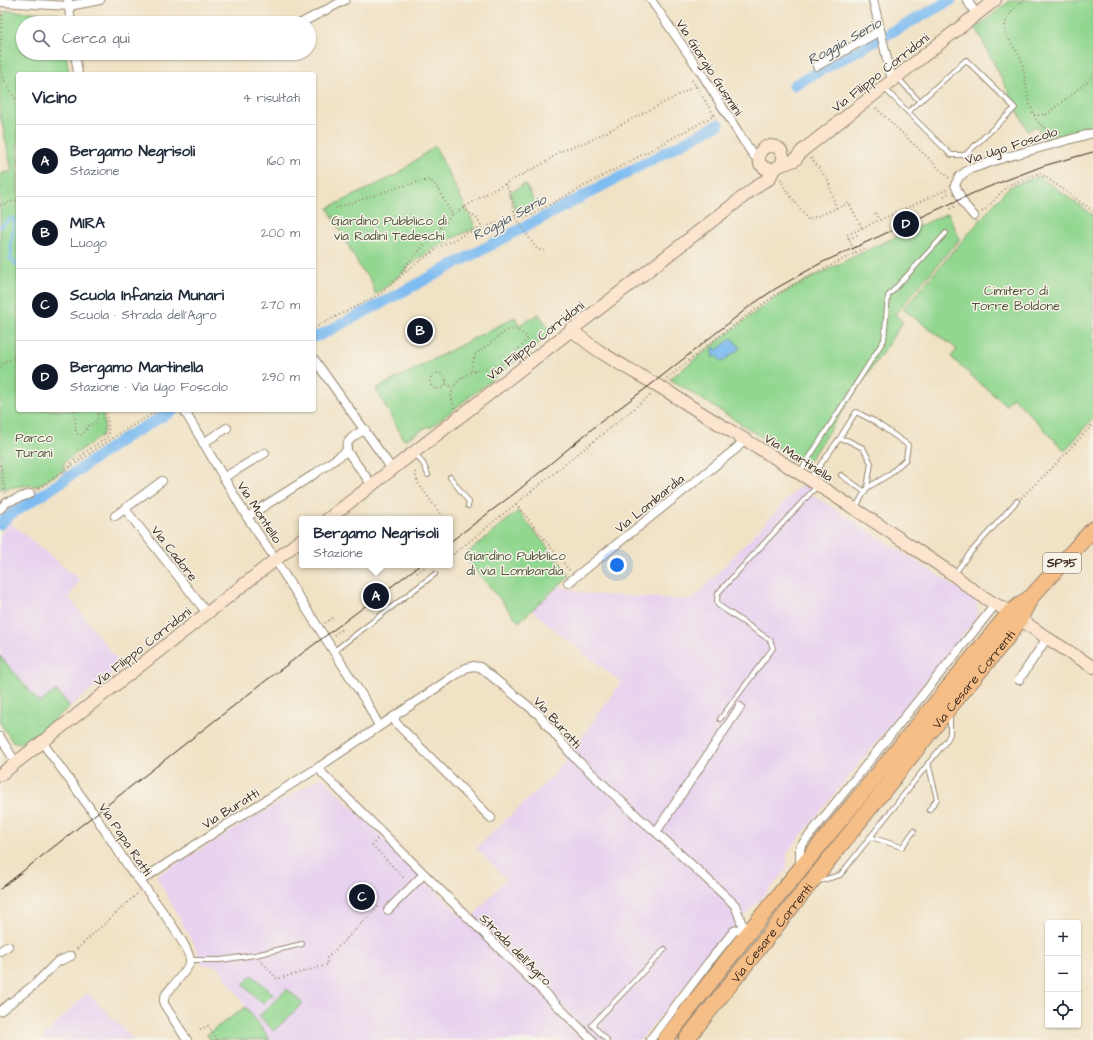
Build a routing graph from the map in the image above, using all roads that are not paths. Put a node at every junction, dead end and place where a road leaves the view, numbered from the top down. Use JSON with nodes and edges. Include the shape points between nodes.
{"nodes":[{"id":1,"x":100,"y":0,"type":"edge"},
{"id":2,"x":345,"y":0,"type":"edge"},
{"id":3,"x":651,"y":0,"type":"edge"},
{"id":4,"x":873,"y":0,"type":"edge"},
{"id":5,"x":966,"y":0,"type":"edge"},
{"id":6,"x":995,"y":0,"type":"edge"},
{"id":7,"x":1,"y":2,"type":"edge"},
{"id":8,"x":69,"y":3,"type":"edge"},
{"id":9,"x":977,"y":13,"type":"junction"},
{"id":10,"x":70,"y":16,"type":"edge"},
{"id":11,"x":314,"y":16,"type":"edge"},
{"id":12,"x":880,"y":31,"type":"junction"},
{"id":13,"x":76,"y":60,"type":"edge"},
{"id":14,"x":817,"y":66,"type":"dead end"},
{"id":15,"x":78,"y":72,"type":"edge"},
{"id":16,"x":891,"y":81,"type":"junction"},
{"id":17,"x":920,"y":102,"type":"junction"},
{"id":18,"x":908,"y":112,"type":"junction"},
{"id":19,"x":1093,"y":133,"type":"edge"},
{"id":20,"x":766,"y":146,"type":"junction"},
{"id":21,"x":749,"y":147,"type":"junction"},
{"id":22,"x":780,"y":150,"type":"junction"},
{"id":23,"x":806,"y":154,"type":"junction"},
{"id":24,"x":771,"y":166,"type":"junction"},
{"id":25,"x":974,"y":216,"type":"road end"},
{"id":26,"x":946,"y":233,"type":"dead end"},
{"id":27,"x":571,"y":329,"type":"junction"},
{"id":28,"x":316,"y":362,"type":"edge"},
{"id":29,"x":185,"y":412,"type":"edge"},
{"id":30,"x":227,"y":428,"type":"dead end"},
{"id":31,"x":365,"y":429,"type":"junction"},
{"id":32,"x":744,"y":440,"type":"junction"},
{"id":33,"x":839,"y":440,"type":"junction"},
{"id":34,"x":203,"y":443,"type":"junction"},
{"id":35,"x":347,"y":452,"type":"junction"},
{"id":36,"x":414,"y":452,"type":"junction"},
{"id":37,"x":265,"y":453,"type":"dead end"},
{"id":38,"x":822,"y":462,"type":"junction"},
{"id":39,"x":828,"y":466,"type":"dead end"},
{"id":40,"x":392,"y":469,"type":"junction"},
{"id":41,"x":428,"y":475,"type":"dead end"},
{"id":42,"x":841,"y":475,"type":"dead end"},
{"id":43,"x":450,"y":477,"type":"dead end"},
{"id":44,"x":223,"y":478,"type":"junction"},
{"id":45,"x":809,"y":479,"type":"junction"},
{"id":46,"x":162,"y":481,"type":"dead end"},
{"id":47,"x":372,"y":485,"type":"junction"},
{"id":48,"x":866,"y":490,"type":"junction"},
{"id":49,"x":30,"y":494,"type":"road end"},
{"id":50,"x":1017,"y":502,"type":"road end"},
{"id":51,"x":468,"y":506,"type":"dead end"},
{"id":52,"x":0,"y":509,"type":"edge"},
{"id":53,"x":125,"y":509,"type":"junction"},
{"id":54,"x":855,"y":509,"type":"junction"},
{"id":55,"x":115,"y":516,"type":"dead end"},
{"id":56,"x":247,"y":516,"type":"junction"},
{"id":57,"x":332,"y":516,"type":"edge"},
{"id":58,"x":1093,"y":529,"type":"edge"},
{"id":59,"x":299,"y":541,"type":"edge"},
{"id":60,"x":276,"y":560,"type":"junction"},
{"id":61,"x":435,"y":574,"type":"dead end"},
{"id":62,"x":954,"y":575,"type":"junction"},
{"id":63,"x":568,"y":583,"type":"dead end"},
{"id":64,"x":996,"y":605,"type":"junction"},
{"id":65,"x":207,"y":613,"type":"junction"},
{"id":66,"x":1015,"y":615,"type":"junction"},
{"id":67,"x":1047,"y":638,"type":"junction"},
{"id":68,"x":334,"y":651,"type":"junction"},
{"id":69,"x":1093,"y":667,"type":"edge"},
{"id":70,"x":1019,"y":680,"type":"dead end"},
{"id":71,"x":740,"y":707,"type":"dead end"},
{"id":72,"x":950,"y":707,"type":"junction"},
{"id":73,"x":394,"y":717,"type":"junction"},
{"id":74,"x":720,"y":719,"type":"dead end"},
{"id":75,"x":378,"y":726,"type":"junction"},
{"id":76,"x":0,"y":737,"type":"edge"},
{"id":77,"x":42,"y":742,"type":"junction"},
{"id":78,"x":16,"y":763,"type":"junction"},
{"id":79,"x":928,"y":763,"type":"junction"},
{"id":80,"x":319,"y":767,"type":"junction"},
{"id":81,"x":0,"y":775,"type":"edge"},
{"id":82,"x":929,"y":810,"type":"dead end"},
{"id":83,"x":491,"y":818,"type":"dead end"},
{"id":84,"x":914,"y":831,"type":"dead end"},
{"id":85,"x":656,"y":832,"type":"junction"},
{"id":86,"x":870,"y":838,"type":"junction"},
{"id":87,"x":800,"y":870,"type":"junction"},
{"id":88,"x":424,"y":874,"type":"junction"},
{"id":89,"x":812,"y":882,"type":"junction"},
{"id":90,"x":142,"y":884,"type":"junction"},
{"id":91,"x":388,"y":910,"type":"dead end"},
{"id":92,"x":749,"y":925,"type":"junction"},
{"id":93,"x":302,"y":944,"type":"dead end"},
{"id":94,"x":8,"y":946,"type":"dead end"},
{"id":95,"x":665,"y":949,"type":"dead end"},
{"id":96,"x":0,"y":951,"type":"edge"},
{"id":97,"x":71,"y":956,"type":"road end"},
{"id":98,"x":190,"y":960,"type":"junction"},
{"id":99,"x":0,"y":1011,"type":"edge"},
{"id":100,"x":187,"y":1040,"type":"edge"},
{"id":101,"x":592,"y":1040,"type":"edge"},
{"id":102,"x":608,"y":1040,"type":"edge"},
{"id":103,"x":650,"y":1040,"type":"edge"},
{"id":104,"x":665,"y":1040,"type":"edge"},
{"id":105,"x":686,"y":1040,"type":"edge"}],
"edges":[{"from":1,"to":8,"type":"street"},
{"from":2,"to":11,"type":"street"},
{"from":3,"to":21,"type":"street","name":"Via Giorgio Gusmini"},
{"from":4,"to":12,"type":"street"},
{"from":5,"to":9,"type":"street"},
{"from":6,"to":9,"type":"street","name":"Via Filippo Corridoni"},
{"from":7,"to":8,"type":"street"},
{"from":8,"to":10,"type":"street"},
{"from":9,"to":16,"type":"street","name":"Via Filippo Corridoni"},
{"from":12,"to":14,"type":"street"},
{"from":12,"to":16,"type":"street"},
{"from":13,"to":15,"type":"street"},
{"from":16,"to":17,"type":"lane"},
{"from":16,"to":18,"type":"lane"},
{"from":16,"to":23,"type":"street","name":"Via Filippo Corridoni"},
{"from":17,"to":18,"type":"lane"},
{"from":17,"to":18,"type":"lane","via":[[966,60],[1015,108],[965,155],[958,156],[951,155]]},
{"from":19,"to":25,"type":"street","name":"Via Ugo Foscolo","via":[[968,170],[959,177],[955,185],[964,204]]},
{"from":20,"to":21,"type":"street"},
{"from":20,"to":22,"type":"street","via":[[774,146]]},
{"from":20,"to":24,"type":"street","name":"Via Filippo Corridoni","via":[[760,152]]},
{"from":21,"to":24,"type":"street","name":"Via Giorgio Gusmini","via":[[752,156]]},
{"from":22,"to":23,"type":"street"},
{"from":22,"to":24,"type":"street","name":"Via Filippo Corridoni","via":[[783,157]]},
{"from":23,"to":24,"type":"street","name":"Via Filippo Corridoni","via":[[795,160]]},
{"from":24,"to":27,"type":"street","name":"Via Filippo Corridoni","via":[[760,175],[761,183]]},
{"from":26,"to":45,"type":"lane","via":[[888,296],[884,340]]},
{"from":27,"to":32,"type":"street","name":"Via Martinella","via":[[598,351]]},
{"from":27,"to":36,"type":"street","name":"Via Filippo Corridoni"},
{"from":28,"to":31,"type":"street"},
{"from":29,"to":34,"type":"street","name":"Via Montello"},
{"from":30,"to":34,"type":"street"},
{"from":31,"to":35,"type":"street","via":[[349,440],[346,445]]},
{"from":31,"to":40,"type":"street"},
{"from":32,"to":45,"type":"street","name":"Via Martinella"},
{"from":32,"to":63,"type":"street","name":"Via Lombardia"},
{"from":33,"to":38,"type":"lane"},
{"from":33,"to":48,"type":"lane","via":[[847,440],[863,448],[871,463]]},
{"from":33,"to":48,"type":"lane","via":[[856,412],[874,421],[908,446],[906,459],[890,474]]},
{"from":34,"to":44,"type":"street","name":"Via Montello"},
{"from":35,"to":47,"type":"street"},
{"from":35,"to":56,"type":"street"},
{"from":36,"to":40,"type":"street","name":"Via Filippo Corridoni"},
{"from":36,"to":41,"type":"lane"},
{"from":37,"to":44,"type":"street","name":"Via Montello"},
{"from":38,"to":39,"type":"lane"},
{"from":38,"to":45,"type":"lane"},
{"from":40,"to":47,"type":"street","name":"Via Filippo Corridoni"},
{"from":42,"to":48,"type":"lane"},
{"from":43,"to":51,"type":"lane","via":[[468,499]]},
{"from":44,"to":56,"type":"street","name":"Via Montello"},
{"from":45,"to":54,"type":"street","name":"Via Martinella"},
{"from":45,"to":74,"type":"lane","via":[[718,593],[718,605],[770,640],[773,648]]},
{"from":46,"to":53,"type":"street"},
{"from":47,"to":57,"type":"street","name":"Via Filippo Corridoni"},
{"from":48,"to":54,"type":"lane"},
{"from":49,"to":52,"type":"street","via":[[7,502]]},
{"from":50,"to":62,"type":"lane","via":[[970,553]]},
{"from":53,"to":55,"type":"street"},
{"from":53,"to":65,"type":"street","name":"Via Cadore"},
{"from":54,"to":62,"type":"street","name":"Via Martinella"},
{"from":56,"to":60,"type":"street","name":"Via Montello"},
{"from":58,"to":66,"type":"highway","name":"Via Cesare Correnti","number":"SP35"},
{"from":59,"to":60,"type":"street","name":"Via Filippo Corridoni"},
{"from":60,"to":65,"type":"street","name":"Via Filippo Corridoni"},
{"from":60,"to":68,"type":"street","name":"Via Montello"},
{"from":61,"to":68,"type":"lane"},
{"from":62,"to":64,"type":"street","name":"Via Martinella"},
{"from":64,"to":66,"type":"street","name":"Via Martinella"},
{"from":64,"to":87,"type":"street","name":"Via Cesare Correnti","via":[[800,847]]},
{"from":65,"to":77,"type":"street","name":"Via Filippo Corridoni"},
{"from":66,"to":67,"type":"street","name":"Via Martinella"},
{"from":66,"to":72,"type":"highway","name":"Via Cesare Correnti"},
{"from":66,"to":87,"type":"highway","name":"Via Cesare Correnti"},
{"from":67,"to":69,"type":"street","name":"Via Martinella"},
{"from":67,"to":70,"type":"street"},
{"from":68,"to":75,"type":"street","name":"Via Montello"},
{"from":71,"to":85,"type":"street"},
{"from":72,"to":79,"type":"lane","via":[[948,740]]},
{"from":72,"to":89,"type":"highway","name":"Via Cesare Correnti"},
{"from":73,"to":75,"type":"street","name":"Via Buratti"},
{"from":73,"to":83,"type":"street","via":[[396,723]]},
{"from":73,"to":85,"type":"street","name":"Via Buratti","via":[[466,668],[480,667],[538,714],[572,755]]},
{"from":75,"to":80,"type":"street","name":"Via Buratti"},
{"from":76,"to":78,"type":"street"},
{"from":77,"to":78,"type":"street","name":"Via Filippo Corridoni"},
{"from":77,"to":90,"type":"street","name":"Via Papa Ratti"},
{"from":78,"to":81,"type":"street","name":"Via Filippo Corridoni"},
{"from":79,"to":82,"type":"lane","via":[[937,799]]},
{"from":79,"to":86,"type":"lane"},
{"from":80,"to":88,"type":"street","name":"Strada dell'Agro","via":[[323,774]]},
{"from":80,"to":90,"type":"street","name":"Via Buratti","via":[[219,829]]},
{"from":84,"to":86,"type":"lane","via":[[902,847]]},
{"from":85,"to":92,"type":"street","name":"Via Buratti","via":[[735,905]]},
{"from":86,"to":89,"type":"lane","via":[[840,875]]},
{"from":87,"to":92,"type":"highway","name":"Via Cesare Correnti"},
{"from":88,"to":91,"type":"street"},
{"from":88,"to":101,"type":"street","name":"Strada dell'Agro"},
{"from":89,"to":105,"type":"highway","name":"Via Cesare Correnti"},
{"from":90,"to":98,"type":"street","name":"Via Papa Ratti","via":[[183,943]]},
{"from":92,"to":103,"type":"street","name":"Via Cesare Correnti","via":[[734,931]]},
{"from":92,"to":104,"type":"highway","name":"Via Cesare Correnti"},
{"from":93,"to":98,"type":"lane","via":[[221,960]]},
{"from":94,"to":96,"type":"street"},
{"from":95,"to":102,"type":"lane","via":[[592,1025]]},
{"from":97,"to":99,"type":"street","via":[[57,962],[34,986]]},
{"from":98,"to":100,"type":"street","via":[[164,999],[164,1004]]}]}
